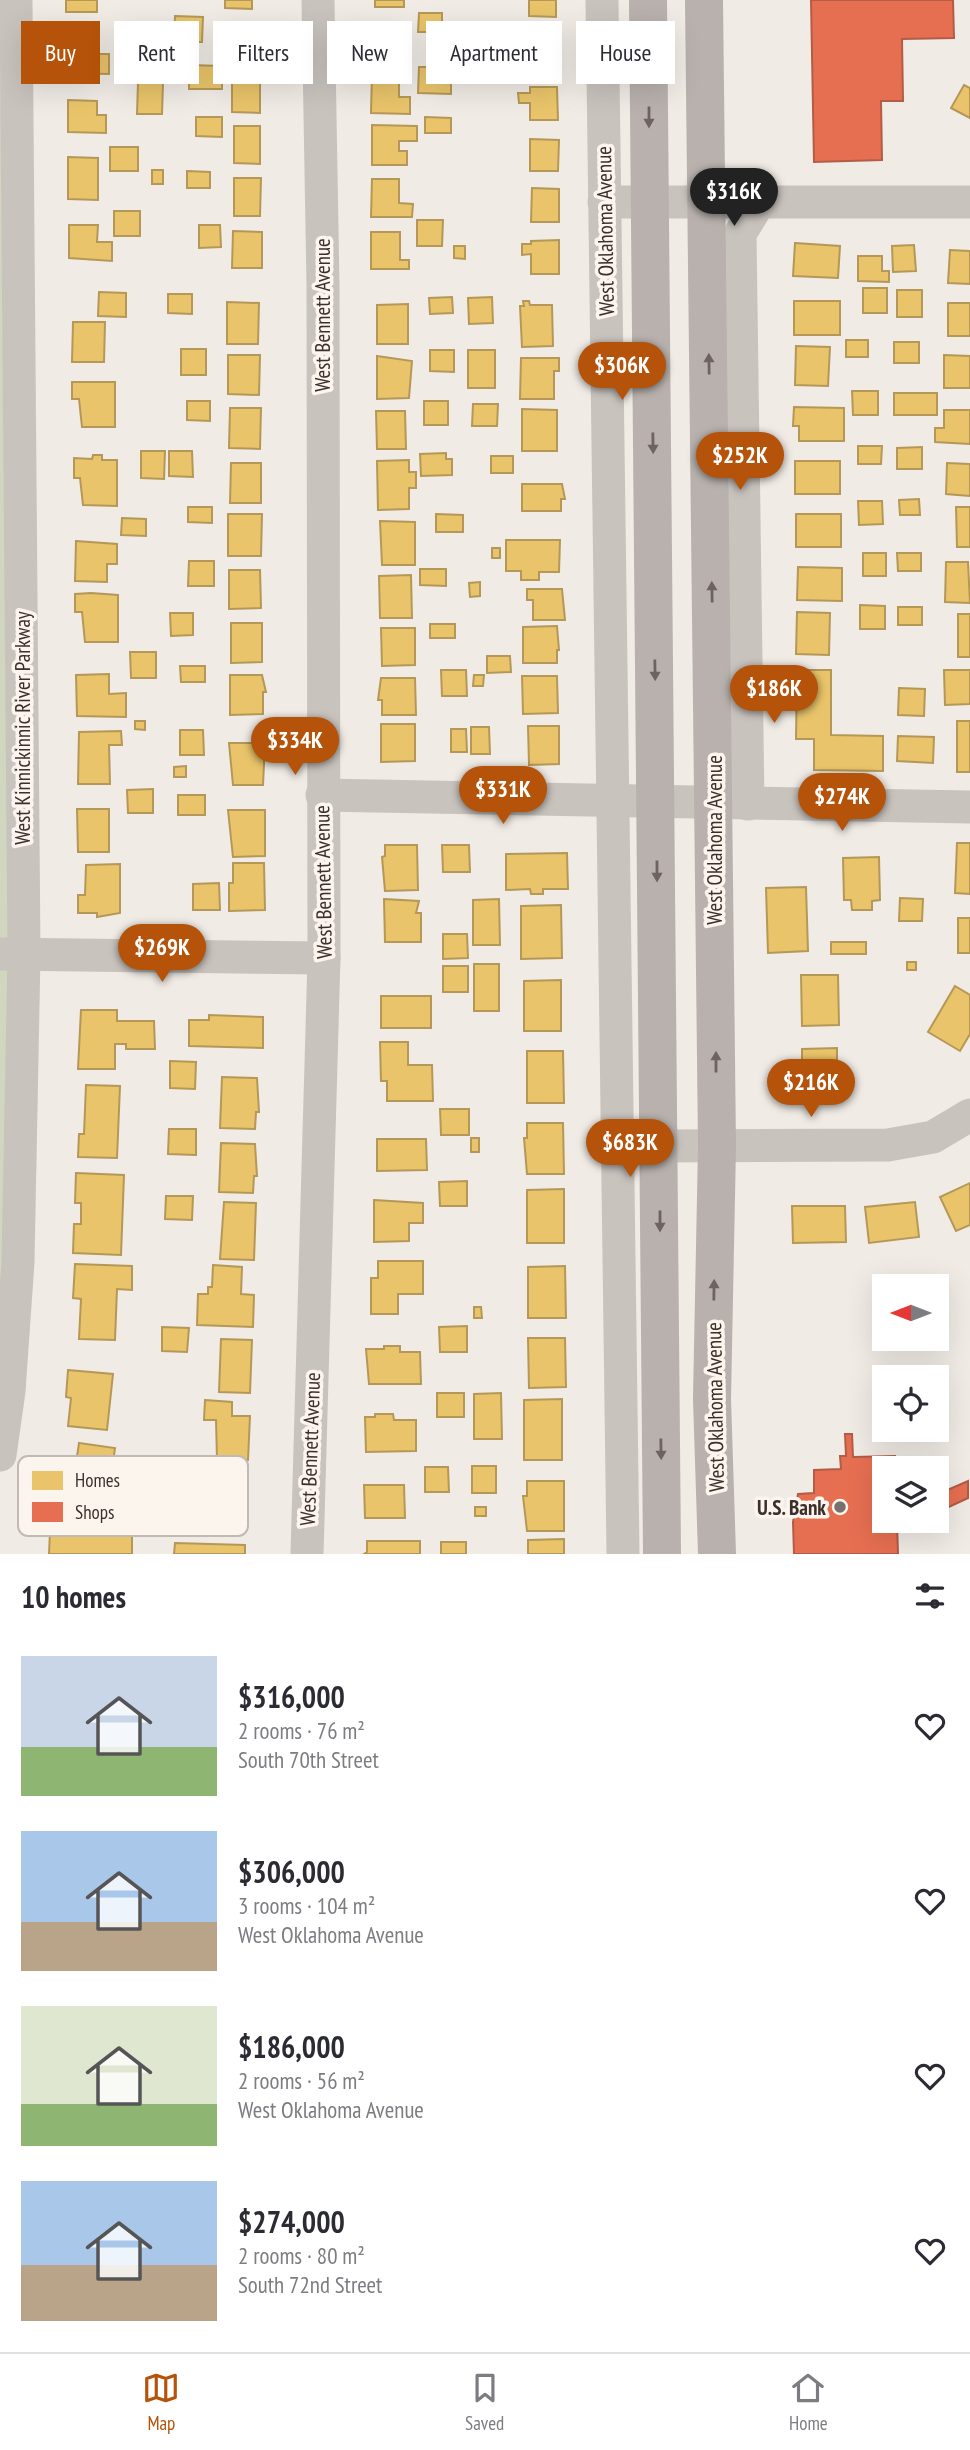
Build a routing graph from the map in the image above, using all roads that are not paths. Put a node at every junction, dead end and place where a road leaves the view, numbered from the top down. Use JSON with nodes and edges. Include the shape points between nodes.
{"nodes":[{"id":1,"x":16,"y":0,"type":"edge"},
{"id":2,"x":318,"y":0,"type":"edge"},
{"id":3,"x":602,"y":0,"type":"edge"},
{"id":4,"x":648,"y":0,"type":"edge"},
{"id":5,"x":704,"y":0,"type":"edge"},
{"id":6,"x":650,"y":201,"type":"junction"},
{"id":7,"x":760,"y":201,"type":"junction"},
{"id":8,"x":970,"y":201,"type":"edge"},
{"id":9,"x":604,"y":202,"type":"junction"},
{"id":10,"x":707,"y":202,"type":"junction"},
{"id":11,"x":322,"y":795,"type":"junction"},
{"id":12,"x":611,"y":802,"type":"junction"},
{"id":13,"x":656,"y":803,"type":"junction"},
{"id":14,"x":731,"y":804,"type":"junction"},
{"id":15,"x":970,"y":807,"type":"edge"},
{"id":16,"x":12,"y":955,"type":"edge"},
{"id":17,"x":324,"y":958,"type":"junction"},
{"id":18,"x":970,"y":1115,"type":"edge"},
{"id":19,"x":659,"y":1146,"type":"junction"},
{"id":20,"x":717,"y":1146,"type":"junction"},
{"id":21,"x":0,"y":1455,"type":"edge"},
{"id":22,"x":307,"y":1554,"type":"edge"},
{"id":23,"x":623,"y":1554,"type":"edge"},
{"id":24,"x":662,"y":1554,"type":"edge"},
{"id":25,"x":718,"y":1554,"type":"edge"}],
"edges":[{"from":1,"to":16,"type":"street","name":"West Kinnickinnic River Parkway"},
{"from":2,"to":11,"type":"street","name":"West Bennett Avenue","via":[[323,285]]},
{"from":3,"to":9,"type":"street","name":"West Oklahoma Avenue"},
{"from":4,"to":6,"type":"main road","one_way":true},
{"from":5,"to":10,"type":"main road","name":"West Oklahoma Avenue"},
{"from":6,"to":9,"type":"street"},
{"from":6,"to":10,"type":"street"},
{"from":6,"to":13,"type":"main road","one_way":true},
{"from":7,"to":8,"type":"street"},
{"from":7,"to":10,"type":"street"},
{"from":7,"to":14,"type":"street","via":[[740,234]]},
{"from":9,"to":12,"type":"street","name":"West Oklahoma Avenue"},
{"from":14,"to":10,"type":"main road","name":"West Oklahoma Avenue","one_way":true},
{"from":11,"to":12,"type":"street"},
{"from":11,"to":17,"type":"street","name":"West Bennett Avenue"},
{"from":12,"to":13,"type":"street"},
{"from":12,"to":23,"type":"street","name":"West Oklahoma Avenue"},
{"from":13,"to":14,"type":"street"},
{"from":13,"to":19,"type":"main road","one_way":true},
{"from":14,"to":15,"type":"street"},
{"from":20,"to":14,"type":"main road","name":"West Oklahoma Avenue","one_way":true},
{"from":16,"to":17,"type":"street"},
{"from":16,"to":21,"type":"street","name":"West Kinnickinnic River Parkway","via":[[18,1262]]},
{"from":17,"to":22,"type":"street","name":"West Bennett Avenue"},
{"from":18,"to":20,"type":"street","via":[[933,1137],[888,1145]]},
{"from":19,"to":20,"type":"street"},
{"from":19,"to":24,"type":"main road","one_way":true},
{"from":25,"to":20,"type":"main road","name":"West Oklahoma Avenue","one_way":true,"via":[[712,1399]]}]}
